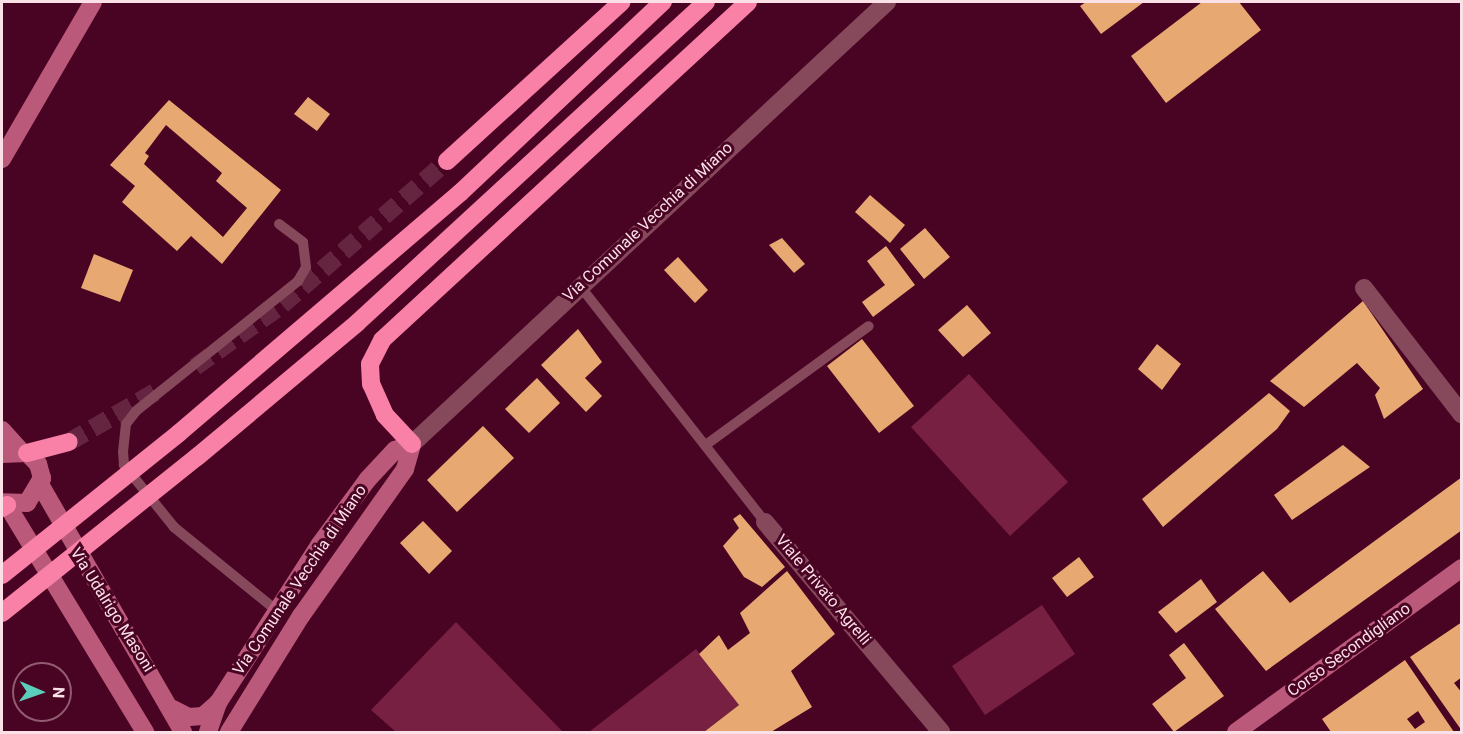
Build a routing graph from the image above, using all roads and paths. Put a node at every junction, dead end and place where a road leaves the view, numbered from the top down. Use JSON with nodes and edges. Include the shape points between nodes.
{"nodes":[{"id":1,"x":93,"y":2,"type":"edge"},
{"id":2,"x":622,"y":2,"type":"edge"},
{"id":3,"x":663,"y":2,"type":"edge"},
{"id":4,"x":706,"y":2,"type":"edge"},
{"id":5,"x":748,"y":2,"type":"edge"},
{"id":6,"x":887,"y":2,"type":"edge"},
{"id":7,"x":2,"y":159,"type":"edge"},
{"id":8,"x":447,"y":161,"type":"tunnel mouth"},
{"id":9,"x":279,"y":224,"type":"dead end"},
{"id":10,"x":580,"y":286,"type":"junction"},
{"id":11,"x":1364,"y":288,"type":"dead end"},
{"id":12,"x":869,"y":326,"type":"dead end"},
{"id":13,"x":1461,"y":415,"type":"edge"},
{"id":14,"x":2,"y":430,"type":"edge"},
{"id":15,"x":69,"y":442,"type":"tunnel mouth"},
{"id":16,"x":412,"y":444,"type":"junction"},
{"id":17,"x":707,"y":444,"type":"junction"},
{"id":18,"x":23,"y":452,"type":"junction"},
{"id":19,"x":2,"y":454,"type":"edge"},
{"id":20,"x":41,"y":486,"type":"junction"},
{"id":21,"x":3,"y":505,"type":"edge"},
{"id":22,"x":765,"y":522,"type":"joint"},
{"id":23,"x":1461,"y":568,"type":"edge"},
{"id":24,"x":2,"y":575,"type":"edge"},
{"id":25,"x":276,"y":610,"type":"junction"},
{"id":26,"x":2,"y":614,"type":"edge"},
{"id":27,"x":218,"y":703,"type":"junction"},
{"id":28,"x":173,"y":709,"type":"junction"},
{"id":29,"x":146,"y":730,"type":"edge"},
{"id":30,"x":183,"y":732,"type":"edge"},
{"id":31,"x":208,"y":732,"type":"edge"},
{"id":32,"x":229,"y":732,"type":"edge"},
{"id":33,"x":941,"y":732,"type":"edge"},
{"id":34,"x":1236,"y":732,"type":"edge"}],
"edges":[{"from":1,"to":7,"type":"street"},
{"from":2,"to":8,"type":"highway"},
{"from":3,"to":24,"type":"highway","bridge":true,"via":[[434,215],[179,433]]},
{"from":4,"to":26,"type":"highway","bridge":true,"via":[[366,315]]},
{"from":5,"to":16,"type":"highway","via":[[382,340],[370,364],[371,384],[385,415]]},
{"from":6,"to":10,"type":"street","name":"Via Comunale Vecchia di Miano"},
{"from":9,"to":25,"type":"lane","via":[[303,242],[306,267],[298,281],[136,411],[126,424],[123,452],[124,465],[174,527]]},
{"from":10,"to":16,"type":"street","name":"Via Comunale Vecchia di Miano"},
{"from":10,"to":17,"type":"lane","name":"Viale Privato Agrelli"},
{"from":11,"to":13,"type":"street"},
{"from":12,"to":17,"type":"lane"},
{"from":14,"to":18,"type":"street","name":"Via Udalrigo Masoni"},
{"from":15,"to":18,"type":"highway"},
{"from":16,"to":25,"type":"street","name":"Via Comunale Vecchia di Miano","via":[[395,450],[368,479]]},
{"from":16,"to":32,"type":"street","name":"Via Comunale Vecchia di Miano","via":[[405,469],[301,616]]},
{"from":17,"to":22,"type":"lane","name":"Viale Privato Agrelli"},
{"from":18,"to":19,"type":"street"},
{"from":18,"to":20,"type":"street","name":"Via Udalrigo Masoni","via":[[38,464]]},
{"from":20,"to":21,"type":"street","name":"Via Udalrigo Masoni","via":[[27,503]]},
{"from":20,"to":28,"type":"street","name":"Via Udalrigo Masoni"},
{"from":21,"to":29,"type":"street","name":"Via Udalrigo Masoni"},
{"from":22,"to":33,"type":"street","name":"Viale Privato Agrelli"},
{"from":23,"to":34,"type":"street","name":"Corso Secondigliano"},
{"from":25,"to":27,"type":"street","name":"Via Comunale Vecchia di Miano"},
{"from":27,"to":28,"type":"street","via":[[203,716],[189,717]]},
{"from":27,"to":31,"type":"street","name":"Via Comunale Vecchia di Miano"},
{"from":28,"to":30,"type":"street","name":"Via Udalrigo Masoni"}]}
